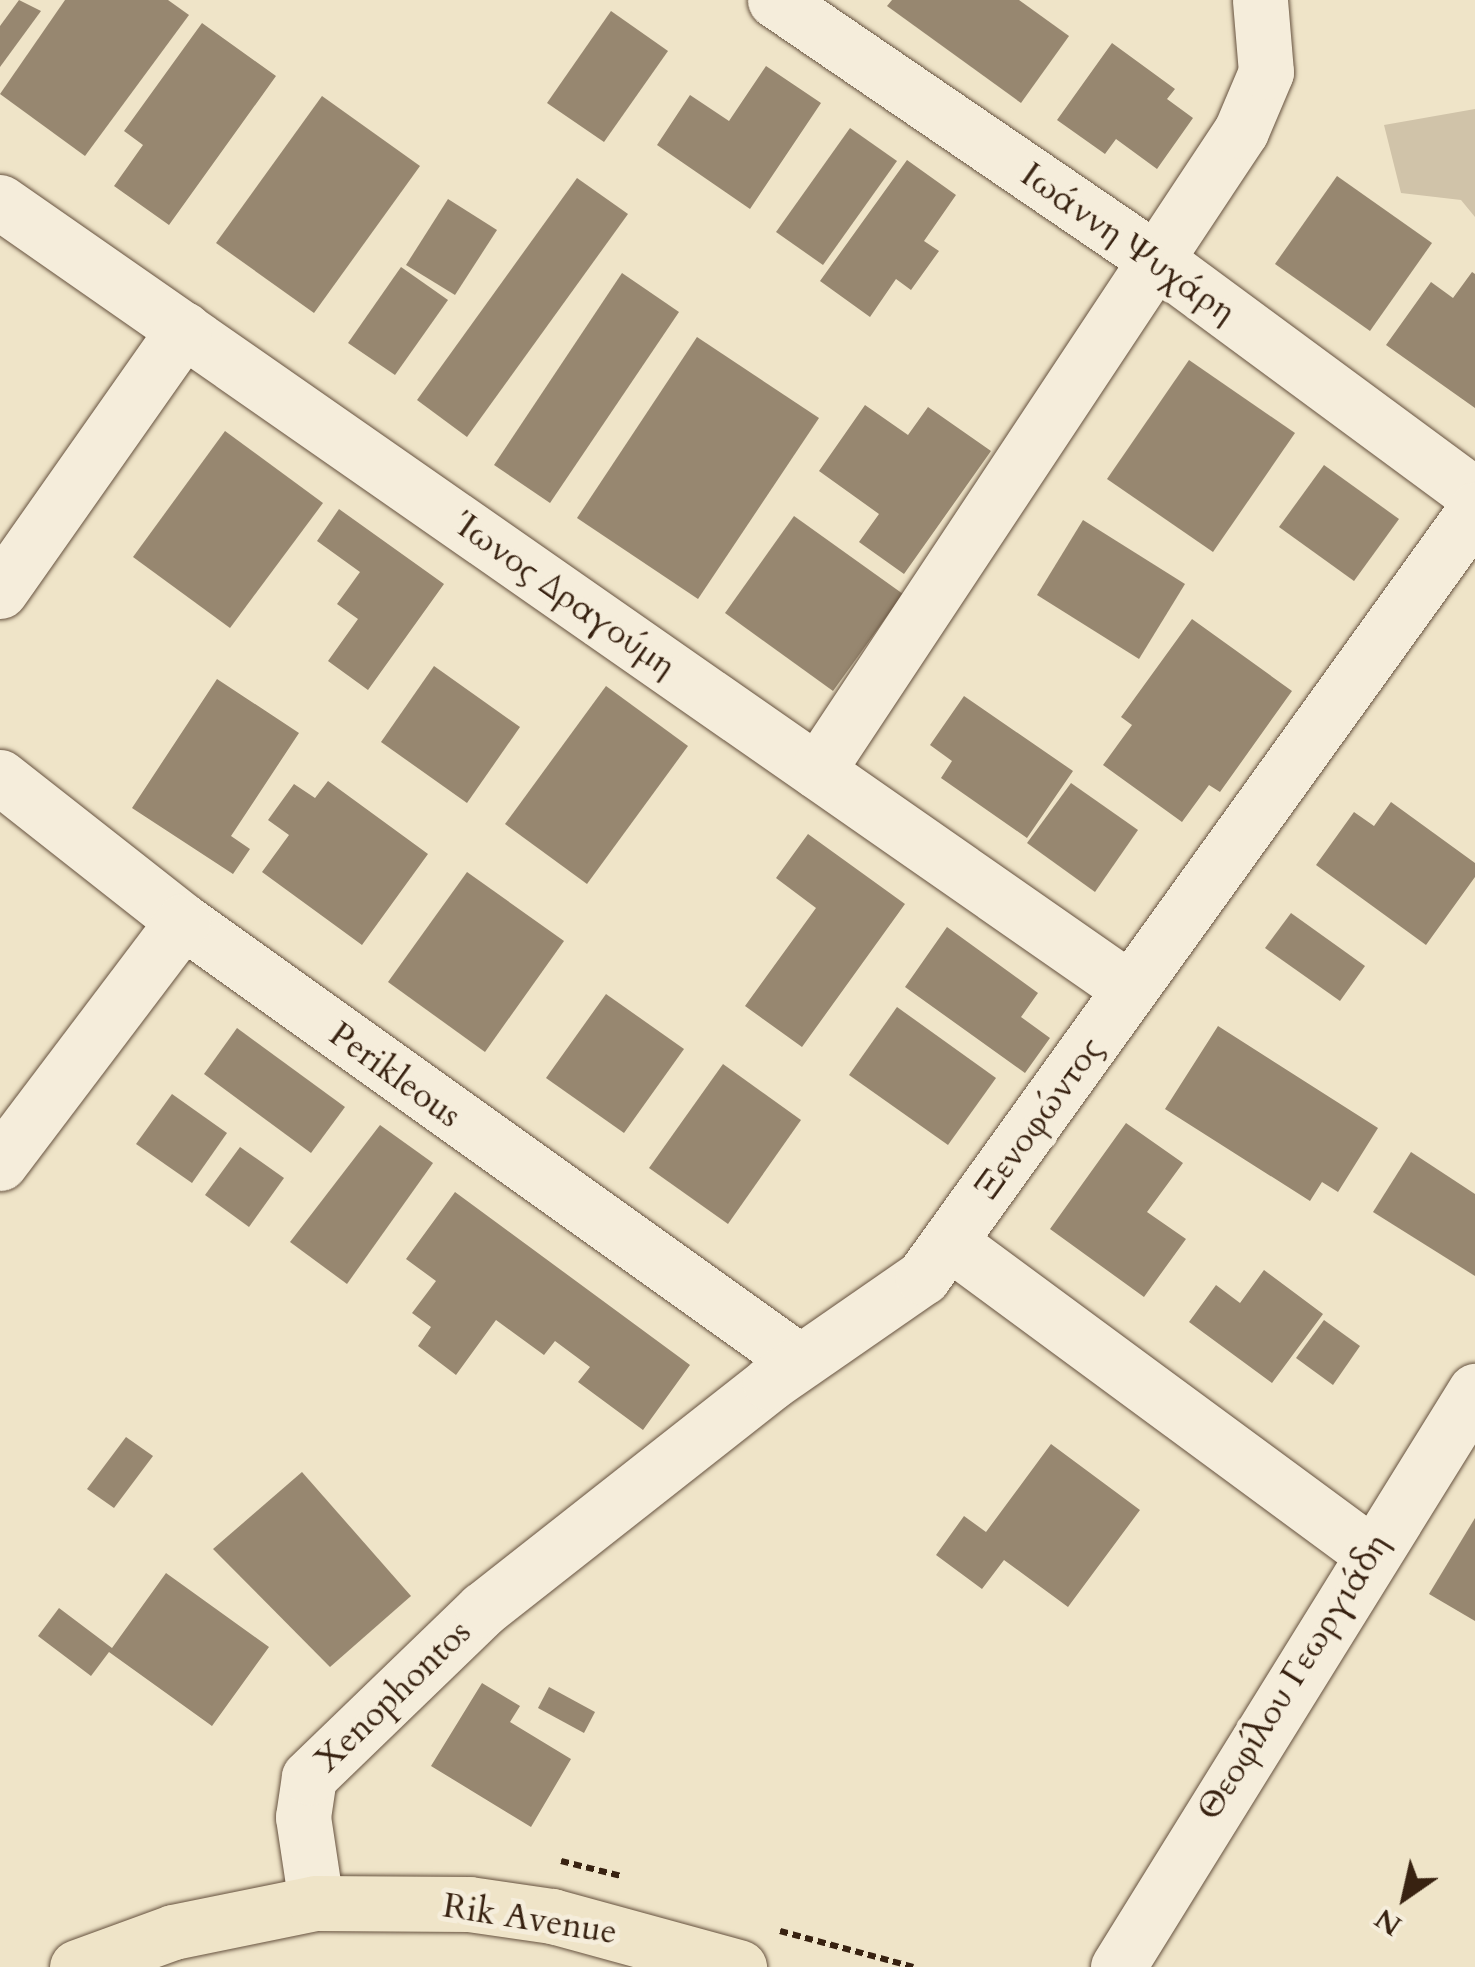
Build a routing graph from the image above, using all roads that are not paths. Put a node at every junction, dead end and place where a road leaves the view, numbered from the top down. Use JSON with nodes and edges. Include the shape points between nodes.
{"nodes":[{"id":1,"x":775,"y":0,"type":"edge"},
{"id":2,"x":1260,"y":0,"type":"edge"},
{"id":3,"x":0,"y":202,"type":"edge"},
{"id":4,"x":1159,"y":262,"type":"junction"},
{"id":5,"x":184,"y":329,"type":"junction"},
{"id":6,"x":1475,"y":496,"type":"edge"},
{"id":7,"x":1475,"y":510,"type":"edge"},
{"id":8,"x":0,"y":591,"type":"edge"},
{"id":9,"x":817,"y":771,"type":"junction"},
{"id":10,"x":0,"y":777,"type":"edge"},
{"id":11,"x":183,"y":922,"type":"junction"},
{"id":12,"x":1130,"y":989,"type":"junction"},
{"id":13,"x":0,"y":1162,"type":"edge"},
{"id":14,"x":949,"y":1242,"type":"junction"},
{"id":15,"x":800,"y":1361,"type":"junction"},
{"id":16,"x":1475,"y":1391,"type":"edge"},
{"id":17,"x":1372,"y":1553,"type":"junction"},
{"id":18,"x":483,"y":1608,"type":"joint"},
{"id":19,"x":316,"y":1903,"type":"junction"},
{"id":20,"x":77,"y":1967,"type":"edge"},
{"id":21,"x":738,"y":1967,"type":"edge"},
{"id":22,"x":1118,"y":1967,"type":"edge"}],
"edges":[{"from":1,"to":4,"type":"street","name":"Ιωάννη Ψυχάρη"},
{"from":2,"to":4,"type":"street","via":[[1266,72],[1242,131]]},
{"from":3,"to":5,"type":"street","name":"Ίωνος Δραγούμη"},
{"from":4,"to":6,"type":"street","name":"Ιωάννη Ψυχάρη"},
{"from":4,"to":9,"type":"street"},
{"from":5,"to":8,"type":"street"},
{"from":5,"to":9,"type":"street","name":"Ίωνος Δραγούμη"},
{"from":7,"to":12,"type":"street","name":"Ξενοφώντος"},
{"from":9,"to":12,"type":"street","name":"Ίωνος Δραγούμη"},
{"from":10,"to":11,"type":"street","name":"Perikleous"},
{"from":11,"to":13,"type":"street"},
{"from":11,"to":15,"type":"street","name":"Perikleous"},
{"from":12,"to":14,"type":"street","name":"Ξενοφώντος"},
{"from":14,"to":15,"type":"street","name":"Ξενοφώντος","via":[[889,1306]]},
{"from":14,"to":17,"type":"street"},
{"from":15,"to":18,"type":"street","name":"Ξενοφώντος"},
{"from":16,"to":17,"type":"street","name":"Θεοφίλου Γεωργιάδη"},
{"from":17,"to":22,"type":"street","name":"Θεοφίλου Γεωργιάδη"},
{"from":18,"to":19,"type":"street","name":"Xenophontos","via":[[337,1748],[302,1792]]},
{"from":19,"to":20,"type":"main road","name":"Rik Avenue","via":[[172,1932]]},
{"from":19,"to":21,"type":"main road","name":"Rik Avenue","via":[[469,1904],[552,1916]]}]}
